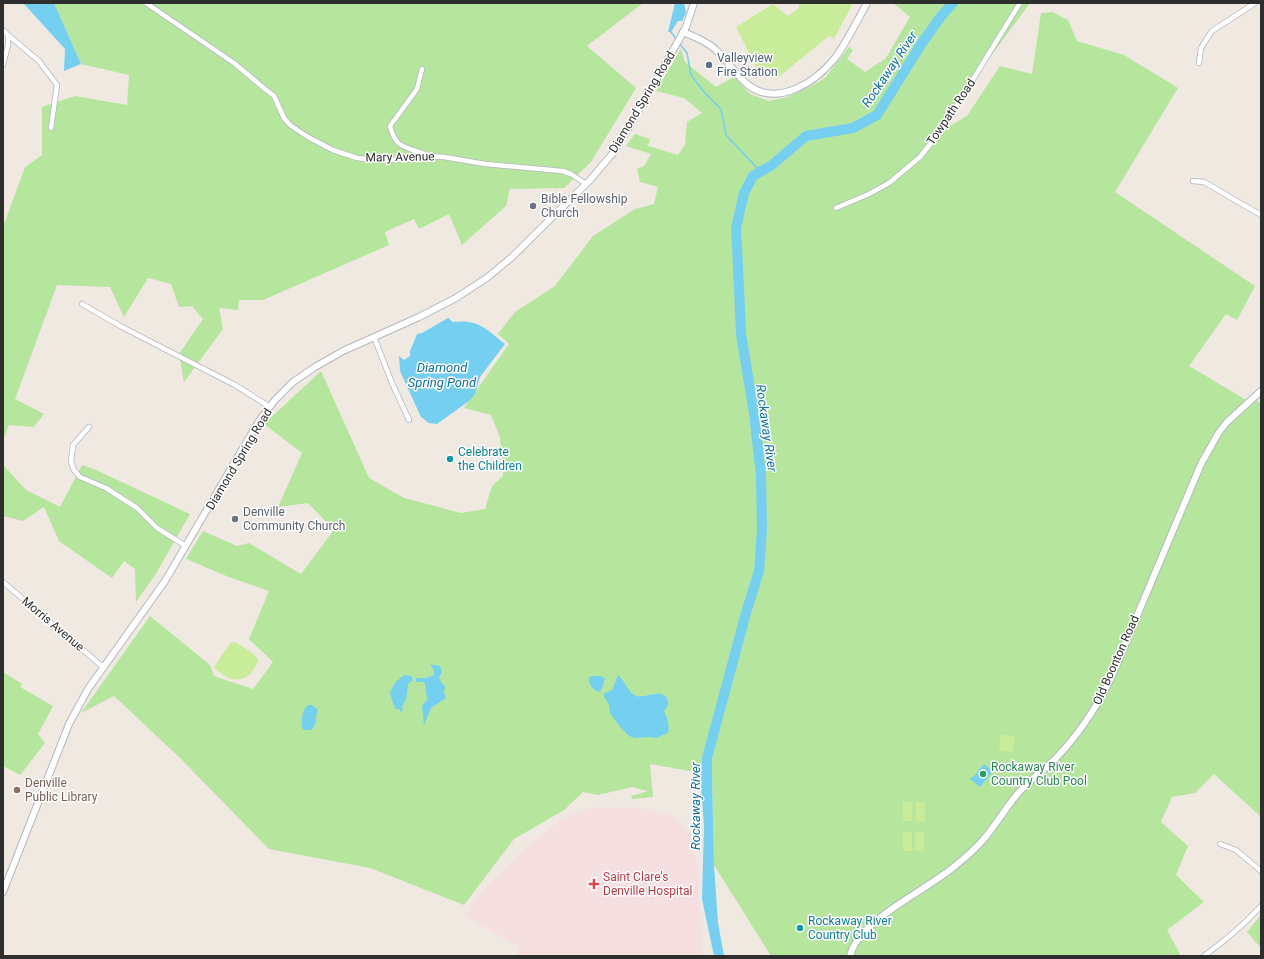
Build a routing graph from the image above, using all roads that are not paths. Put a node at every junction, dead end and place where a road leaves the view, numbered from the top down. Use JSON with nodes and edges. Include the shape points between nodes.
{"nodes":[{"id":1,"x":146,"y":3,"type":"edge"},
{"id":2,"x":694,"y":3,"type":"edge"},
{"id":3,"x":867,"y":3,"type":"edge"},
{"id":4,"x":1020,"y":3,"type":"edge"},
{"id":5,"x":1255,"y":3,"type":"edge"},
{"id":6,"x":3,"y":30,"type":"edge"},
{"id":7,"x":8,"y":35,"type":"junction"},
{"id":8,"x":681,"y":35,"type":"junction"},
{"id":9,"x":1199,"y":63,"type":"dead end"},
{"id":10,"x":3,"y":65,"type":"edge"},
{"id":11,"x":422,"y":68,"type":"dead end"},
{"id":12,"x":51,"y":128,"type":"dead end"},
{"id":13,"x":428,"y":156,"type":"junction"},
{"id":14,"x":1193,"y":181,"type":"dead end"},
{"id":15,"x":586,"y":184,"type":"junction"},
{"id":16,"x":836,"y":208,"type":"dead end"},
{"id":17,"x":1261,"y":214,"type":"edge"},
{"id":18,"x":82,"y":304,"type":"dead end"},
{"id":19,"x":374,"y":337,"type":"junction"},
{"id":20,"x":1261,"y":391,"type":"edge"},
{"id":21,"x":270,"y":407,"type":"junction"},
{"id":22,"x":409,"y":420,"type":"dead end"},
{"id":23,"x":89,"y":427,"type":"dead end"},
{"id":24,"x":186,"y":546,"type":"junction"},
{"id":25,"x":3,"y":582,"type":"edge"},
{"id":26,"x":103,"y":667,"type":"junction"},
{"id":27,"x":1220,"y":844,"type":"dead end"},
{"id":28,"x":1261,"y":871,"type":"edge"},
{"id":29,"x":3,"y":892,"type":"edge"},
{"id":30,"x":1261,"y":906,"type":"edge"},
{"id":31,"x":850,"y":956,"type":"edge"},
{"id":32,"x":1204,"y":956,"type":"edge"}],
"edges":[{"from":1,"to":13,"type":"street","name":"Mary Avenue","via":[[234,63],[266,89],[274,96],[290,125],[308,137],[333,150],[357,158],[420,159]]},
{"from":2,"to":8,"type":"street","name":"Diamond Spring Road"},
{"from":3,"to":8,"type":"street","via":[[835,57],[824,70],[801,87],[780,93],[760,92],[753,88],[740,78],[712,47],[702,40]]},
{"from":4,"to":16,"type":"street","name":"Towpath Road","via":[[943,128],[920,157],[889,183]]},
{"from":5,"to":9,"type":"street","via":[[1212,31],[1201,48]]},
{"from":6,"to":7,"type":"street"},
{"from":7,"to":10,"type":"street"},
{"from":7,"to":12,"type":"street","via":[[39,61],[57,85]]},
{"from":8,"to":15,"type":"street","name":"Diamond Spring Road","via":[[618,145]]},
{"from":11,"to":13,"type":"street","via":[[417,89],[390,126],[396,142]]},
{"from":13,"to":15,"type":"street","name":"Mary Avenue","via":[[562,171]]},
{"from":14,"to":17,"type":"street","via":[[1204,182]]},
{"from":15,"to":19,"type":"street","name":"Diamond Spring Road","via":[[488,278],[443,305]]},
{"from":18,"to":21,"type":"street","via":[[236,385]]},
{"from":19,"to":21,"type":"street","name":"Diamond Spring Road","via":[[315,367],[293,382]]},
{"from":19,"to":22,"type":"street"},
{"from":20,"to":31,"type":"street","name":"Old Boonton Road","via":[[1227,422],[1201,464],[1110,680],[1093,713],[1057,757],[1019,793],[982,841],[956,866],[866,929]]},
{"from":21,"to":24,"type":"street","name":"Diamond Spring Road","via":[[256,426]]},
{"from":23,"to":24,"type":"street","via":[[73,445],[71,462],[74,470],[80,477],[123,498],[157,528]]},
{"from":24,"to":26,"type":"street","name":"Diamond Spring Road","via":[[165,581]]},
{"from":25,"to":26,"type":"street","name":"Morris Avenue"},
{"from":26,"to":29,"type":"street","name":"Diamond Spring Road","via":[[69,724]]},
{"from":27,"to":28,"type":"street","via":[[1236,850]]},
{"from":30,"to":32,"type":"street","via":[[1241,928]]}]}
